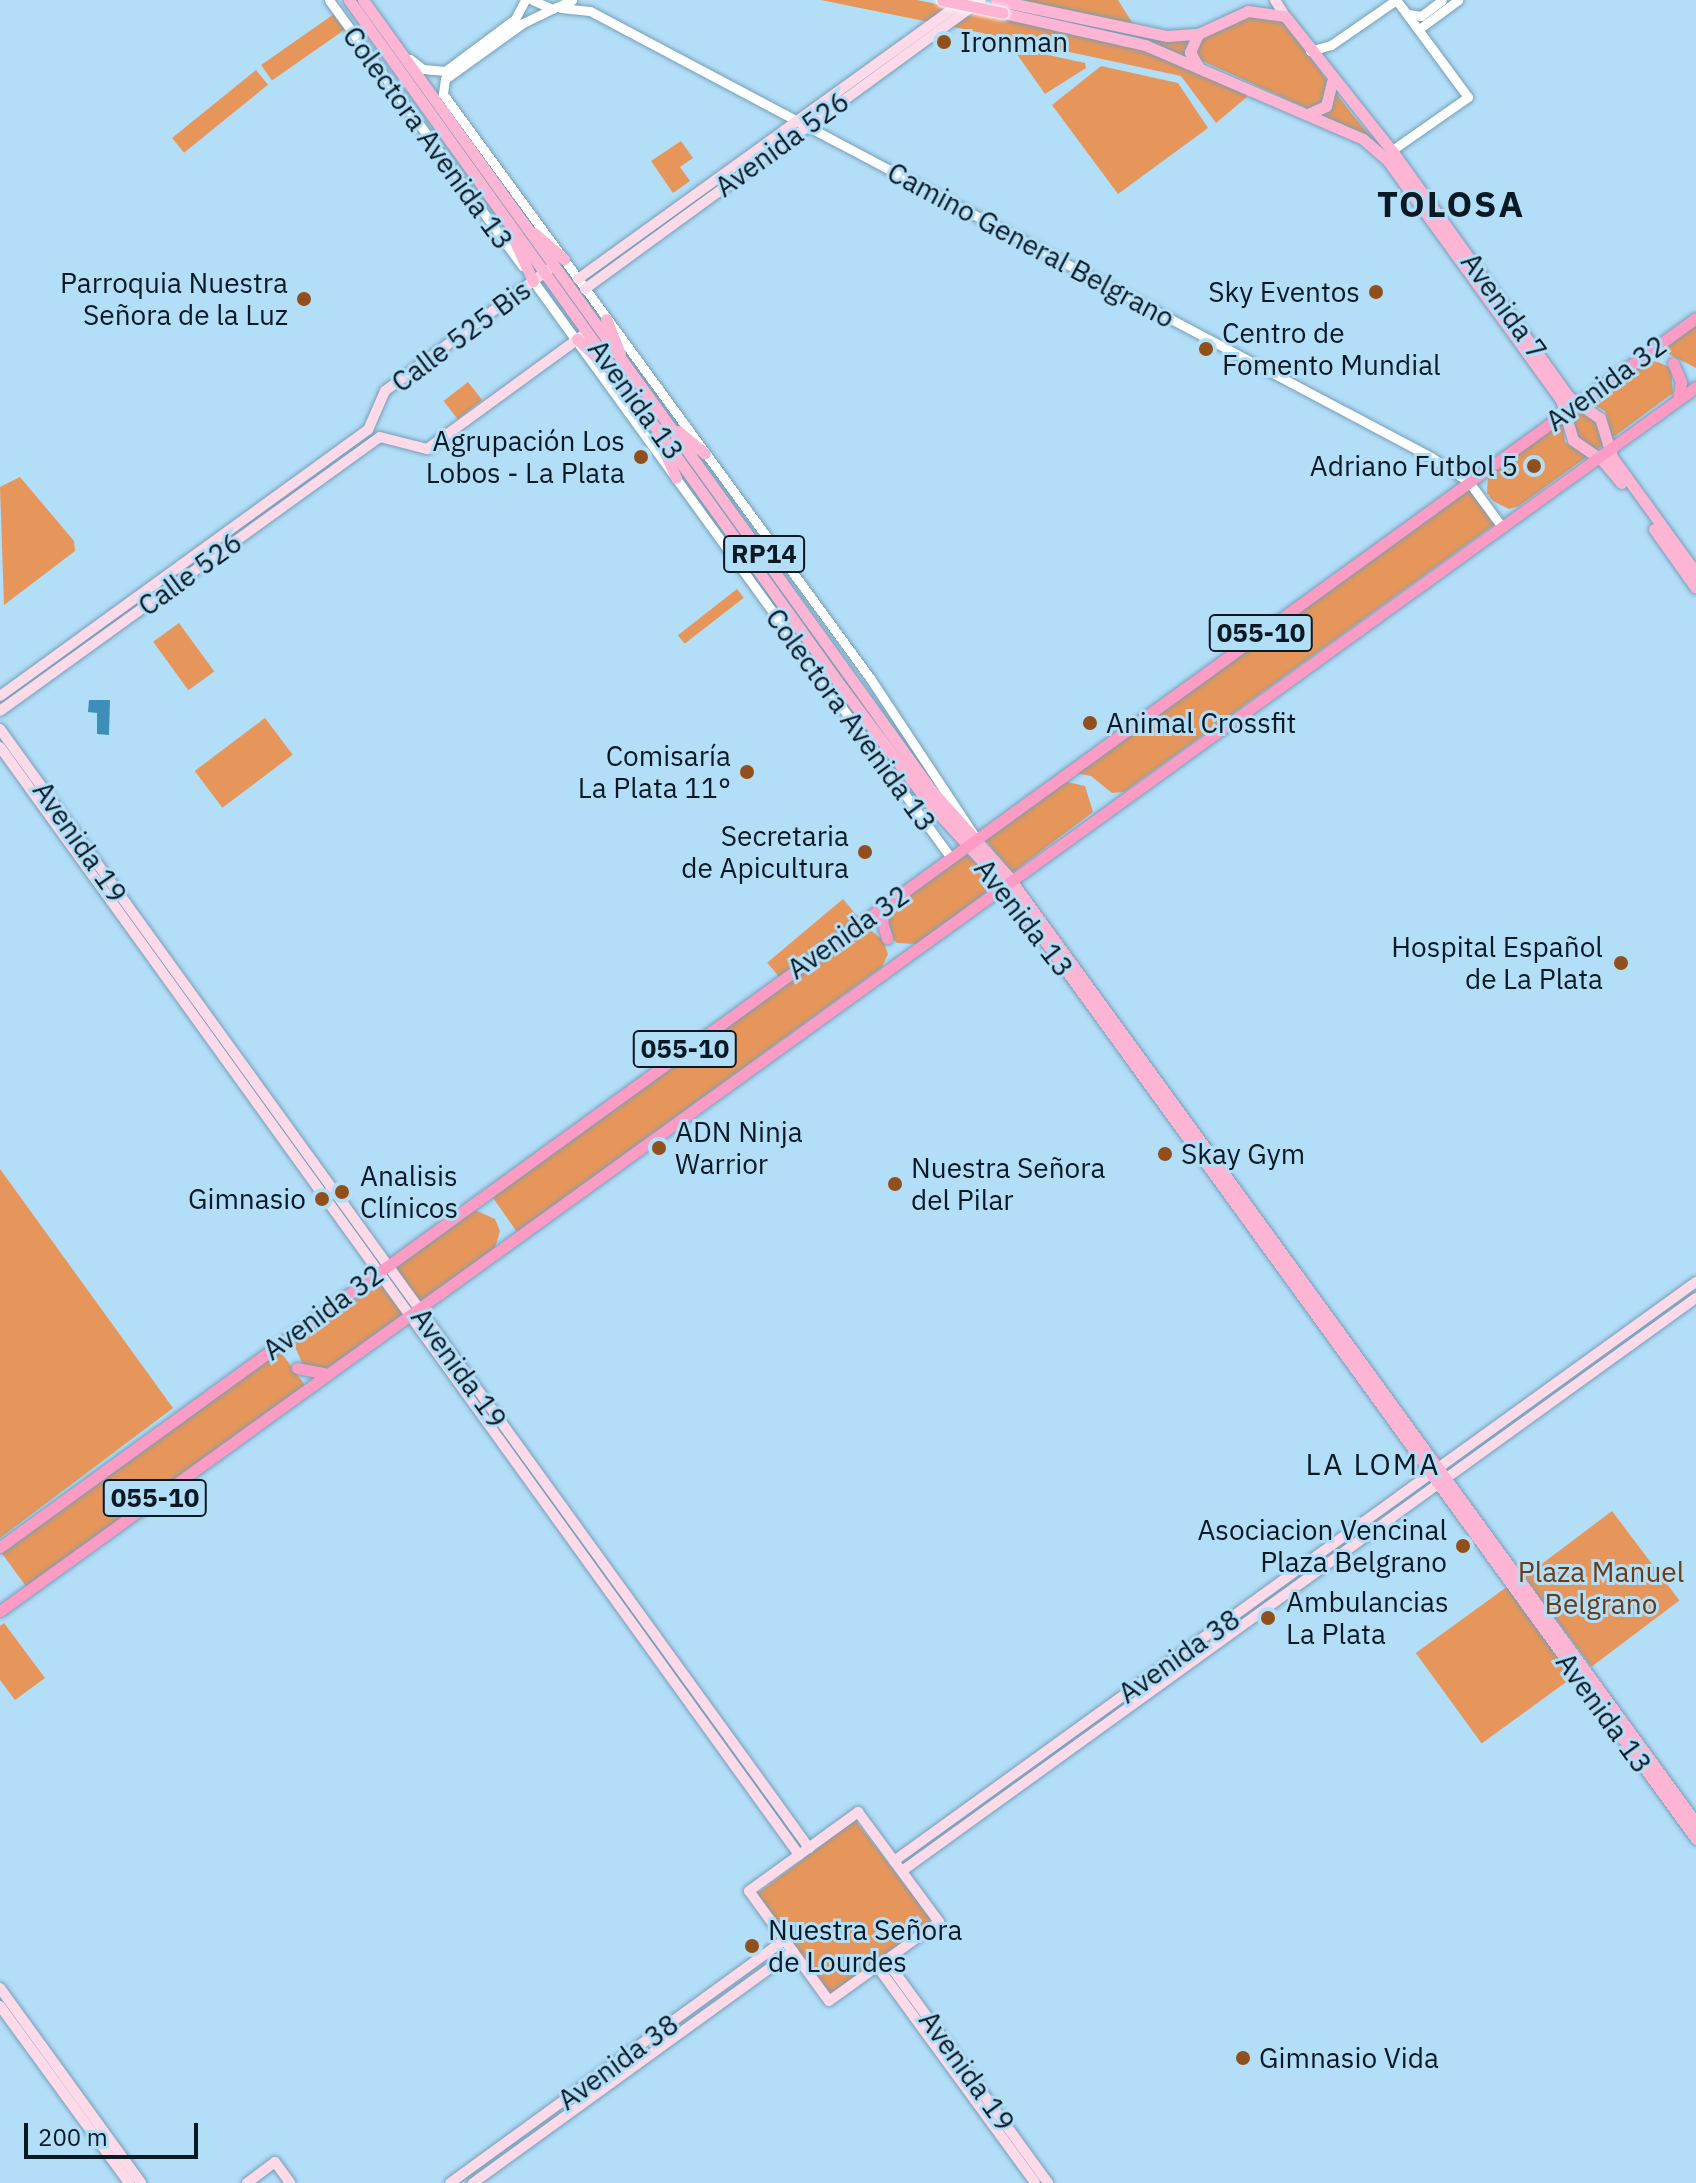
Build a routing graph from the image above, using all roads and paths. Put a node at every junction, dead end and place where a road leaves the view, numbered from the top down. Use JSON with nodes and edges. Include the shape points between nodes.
{"nodes":[{"id":1,"x":329,"y":0,"type":"edge"},
{"id":2,"x":349,"y":0,"type":"edge"},
{"id":3,"x":363,"y":0,"type":"edge"},
{"id":4,"x":525,"y":0,"type":"edge"},
{"id":5,"x":532,"y":0,"type":"edge"},
{"id":6,"x":572,"y":0,"type":"edge"},
{"id":7,"x":583,"y":0,"type":"edge"},
{"id":8,"x":942,"y":0,"type":"edge"},
{"id":9,"x":965,"y":0,"type":"edge"},
{"id":10,"x":981,"y":0,"type":"edge"},
{"id":11,"x":1275,"y":0,"type":"edge"},
{"id":12,"x":1396,"y":0,"type":"edge"},
{"id":13,"x":1442,"y":0,"type":"edge"},
{"id":14,"x":1458,"y":0,"type":"edge"},
{"id":15,"x":1002,"y":5,"type":"edge"},
{"id":16,"x":1251,"y":5,"type":"edge"},
{"id":17,"x":557,"y":8,"type":"junction"},
{"id":18,"x":590,"y":11,"type":"junction"},
{"id":19,"x":1406,"y":13,"type":"junction"},
{"id":20,"x":1285,"y":16,"type":"junction"},
{"id":21,"x":1419,"y":29,"type":"junction"},
{"id":22,"x":1198,"y":34,"type":"junction"},
{"id":23,"x":390,"y":41,"type":"junction"},
{"id":24,"x":1310,"y":51,"type":"junction"},
{"id":25,"x":1199,"y":68,"type":"junction"},
{"id":26,"x":1332,"y":81,"type":"junction"},
{"id":27,"x":1307,"y":114,"type":"junction"},
{"id":28,"x":800,"y":123,"type":"junction"},
{"id":29,"x":1391,"y":151,"type":"junction"},
{"id":30,"x":509,"y":217,"type":"junction"},
{"id":31,"x":554,"y":266,"type":"junction"},
{"id":32,"x":533,"y":281,"type":"junction"},
{"id":33,"x":581,"y":284,"type":"junction"},
{"id":34,"x":1696,"y":318,"type":"edge"},
{"id":35,"x":591,"y":329,"type":"junction"},
{"id":36,"x":1673,"y":363,"type":"dead end"},
{"id":37,"x":625,"y":377,"type":"junction"},
{"id":38,"x":1696,"y":387,"type":"edge"},
{"id":39,"x":1678,"y":400,"type":"junction"},
{"id":40,"x":1577,"y":403,"type":"junction"},
{"id":41,"x":1566,"y":412,"type":"junction"},
{"id":42,"x":657,"y":421,"type":"junction"},
{"id":43,"x":372,"y":425,"type":"joint"},
{"id":44,"x":1609,"y":449,"type":"junction"},
{"id":45,"x":705,"y":454,"type":"junction"},
{"id":46,"x":1598,"y":457,"type":"junction"},
{"id":47,"x":676,"y":478,"type":"junction"},
{"id":48,"x":1469,"y":482,"type":"junction"},
{"id":49,"x":1502,"y":527,"type":"junction"},
{"id":50,"x":1696,"y":573,"type":"edge"},
{"id":51,"x":1696,"y":588,"type":"edge"},
{"id":52,"x":0,"y":696,"type":"edge"},
{"id":53,"x":0,"y":711,"type":"edge"},
{"id":54,"x":0,"y":729,"type":"edge"},
{"id":55,"x":0,"y":747,"type":"edge"},
{"id":56,"x":972,"y":843,"type":"junction"},
{"id":57,"x":951,"y":858,"type":"junction"},
{"id":58,"x":1008,"y":883,"type":"junction"},
{"id":59,"x":887,"y":905,"type":"junction"},
{"id":60,"x":887,"y":938,"type":"dead end"},
{"id":61,"x":382,"y":1270,"type":"junction"},
{"id":62,"x":1696,"y":1282,"type":"edge"},
{"id":63,"x":1696,"y":1298,"type":"edge"},
{"id":64,"x":413,"y":1313,"type":"junction"},
{"id":65,"x":297,"y":1368,"type":"dead end"},
{"id":66,"x":329,"y":1373,"type":"junction"},
{"id":67,"x":1434,"y":1471,"type":"junction"},
{"id":68,"x":1442,"y":1481,"type":"junction"},
{"id":69,"x":0,"y":1547,"type":"edge"},
{"id":70,"x":0,"y":1611,"type":"edge"},
{"id":71,"x":1696,"y":1823,"type":"edge"},
{"id":72,"x":1696,"y":1839,"type":"edge"},
{"id":73,"x":804,"y":1852,"type":"junction"},
{"id":74,"x":894,"y":1861,"type":"junction"},
{"id":75,"x":902,"y":1871,"type":"junction"},
{"id":76,"x":785,"y":1940,"type":"junction"},
{"id":77,"x":793,"y":1951,"type":"junction"},
{"id":78,"x":881,"y":1963,"type":"junction"},
{"id":79,"x":0,"y":1988,"type":"edge"},
{"id":80,"x":0,"y":2006,"type":"edge"},
{"id":81,"x":129,"y":2183,"type":"edge"},
{"id":82,"x":141,"y":2183,"type":"edge"},
{"id":83,"x":247,"y":2183,"type":"edge"},
{"id":84,"x":290,"y":2183,"type":"edge"},
{"id":85,"x":450,"y":2183,"type":"edge"},
{"id":86,"x":473,"y":2183,"type":"edge"},
{"id":87,"x":1035,"y":2183,"type":"edge"},
{"id":88,"x":1048,"y":2183,"type":"edge"}],
"edges":[{"from":1,"to":32,"type":"street","name":"Colectora Avenida 13"},
{"from":2,"to":30,"type":"main road","name":"Avenida 13"},
{"from":3,"to":23,"type":"main road","name":"Avenida 13"},
{"from":4,"to":23,"type":"street","via":[[515,19],[445,71],[417,66]]},
{"from":5,"to":17,"type":"street","name":"Camino General Belgrano"},
{"from":6,"to":17,"type":"street"},
{"from":7,"to":18,"type":"street","name":"Camino General Belgrano"},
{"from":8,"to":15,"type":"main road","bridge":true},
{"from":9,"to":28,"type":"main road","name":"Avenida 526"},
{"from":10,"to":28,"type":"main road","name":"Avenida 526"},
{"from":11,"to":20,"type":"main road","name":"Avenida 7"},
{"from":12,"to":19,"type":"street"},
{"from":12,"to":24,"type":"street","via":[[1331,45]]},
{"from":13,"to":19,"type":"street","via":[[1421,16]]},
{"from":14,"to":21,"type":"street"},
{"from":15,"to":22,"type":"main road","via":[[1158,35]]},
{"from":15,"to":25,"type":"main road","name":"Avenida 7","via":[[1134,42]]},
{"from":16,"to":20,"type":"main road"},
{"from":16,"to":22,"type":"main road"},
{"from":17,"to":18,"type":"street","name":"Camino General Belgrano"},
{"from":17,"to":31,"type":"street","name":"Colectora Avenida 13","via":[[523,23],[441,86]]},
{"from":18,"to":28,"type":"street","name":"Camino General Belgrano"},
{"from":19,"to":21,"type":"street"},
{"from":20,"to":24,"type":"main road","name":"Avenida 7"},
{"from":21,"to":29,"type":"street","via":[[1468,97]]},
{"from":22,"to":25,"type":"main road","via":[[1190,52]]},
{"from":23,"to":30,"type":"main road","name":"Avenida 13"},
{"from":24,"to":26,"type":"main road","name":"Avenida 7"},
{"from":25,"to":27,"type":"main road","name":"Avenida 7"},
{"from":26,"to":27,"type":"main road","via":[[1326,106]]},
{"from":26,"to":29,"type":"main road","name":"Avenida 7"},
{"from":27,"to":41,"type":"main road","name":"Avenida 7","via":[[1358,136],[1384,156]]},
{"from":28,"to":33,"type":"main road","name":"Avenida 526"},
{"from":28,"to":48,"type":"street","name":"Camino General Belgrano","via":[[1441,462]]},
{"from":29,"to":40,"type":"main road","name":"Avenida 7"},
{"from":30,"to":31,"type":"main road","name":"Avenida 13"},
{"from":30,"to":31,"type":"main road"},
{"from":30,"to":32,"type":"main road"},
{"from":31,"to":32,"type":"main road","name":"Calle 525 Bis"},
{"from":31,"to":33,"type":"street","name":"Colectora Avenida 13"},
{"from":31,"to":35,"type":"main road","name":"Avenida 13"},
{"from":32,"to":35,"type":"street","name":"Colectora Avenida 13"},
{"from":32,"to":43,"type":"main road","name":"Calle 525 Bis","via":[[385,391]]},
{"from":33,"to":35,"type":"street","name":"Colectora Avenida 13"},
{"from":34,"to":40,"type":"highway","name":"Avenida 32","number":"055-10"},
{"from":35,"to":37,"type":"main road"},
{"from":35,"to":37,"type":"main road"},
{"from":35,"to":45,"type":"street","name":"Colectora Avenida 13"},
{"from":35,"to":47,"type":"street","name":"Colectora Avenida 13"},
{"from":35,"to":53,"type":"main road","name":"Calle 526","via":[[427,449],[380,437]]},
{"from":36,"to":39,"type":"highway","via":[[1681,382]]},
{"from":37,"to":42,"type":"main road","name":"Avenida 13","number":"RP14"},
{"from":38,"to":39,"type":"highway","name":"Avenida 32","number":"055-10"},
{"from":39,"to":44,"type":"highway","name":"Avenida 32","number":"055-10"},
{"from":40,"to":41,"type":"highway","name":"Avenida 32","number":"055-10"},
{"from":40,"to":44,"type":"main road","name":"Avenida 7","via":[[1602,421]]},
{"from":41,"to":46,"type":"main road","name":"Avenida 7","via":[[1573,440]]},
{"from":41,"to":48,"type":"highway","name":"Avenida 32","number":"055-10"},
{"from":42,"to":45,"type":"main road"},
{"from":42,"to":47,"type":"main road"},
{"from":42,"to":56,"type":"main road","name":"Avenida 13","number":"RP14"},
{"from":43,"to":52,"type":"main road","name":"Calle 526"},
{"from":44,"to":46,"type":"highway","name":"Avenida 32","number":"055-10"},
{"from":44,"to":50,"type":"main road","name":"Avenida 7"},
{"from":45,"to":56,"type":"street","name":"Colectora Avenida 13","via":[[870,678]]},
{"from":46,"to":49,"type":"highway","name":"Avenida 32","number":"055-10"},
{"from":46,"to":51,"type":"main road","name":"Avenida 7"},
{"from":47,"to":57,"type":"street","name":"Colectora Avenida 13"},
{"from":48,"to":49,"type":"street","name":"Camino General Belgrano"},
{"from":48,"to":56,"type":"highway","name":"Avenida 32","number":"055-10"},
{"from":49,"to":58,"type":"highway","name":"Avenida 32","number":"055-10"},
{"from":54,"to":61,"type":"main road","name":"Avenida 19"},
{"from":55,"to":61,"type":"main road","name":"Avenida 19"},
{"from":56,"to":57,"type":"highway","name":"Avenida 32","number":"055-10"},
{"from":56,"to":58,"type":"main road","name":"Avenida 13","number":"RP14"},
{"from":57,"to":59,"type":"highway","name":"Avenida 32","number":"055-10"},
{"from":58,"to":64,"type":"highway","name":"Avenida 32","number":"055-10"},
{"from":58,"to":67,"type":"main road","name":"Avenida 13"},
{"from":59,"to":60,"type":"highway","via":[[882,921]]},
{"from":59,"to":61,"type":"highway","name":"Avenida 32","number":"055-10"},
{"from":61,"to":64,"type":"main road","name":"Avenida 19"},
{"from":61,"to":69,"type":"highway","name":"Avenida 32","number":"055-10"},
{"from":62,"to":67,"type":"main road","name":"Avenida 38"},
{"from":63,"to":68,"type":"main road","name":"Avenida 38"},
{"from":64,"to":66,"type":"highway","name":"Avenida 32","number":"055-10"},
{"from":64,"to":73,"type":"main road","name":"Avenida 19"},
{"from":65,"to":66,"type":"highway"},
{"from":66,"to":70,"type":"highway","name":"Avenida 32","number":"055-10"},
{"from":67,"to":68,"type":"main road","name":"Avenida 13"},
{"from":67,"to":74,"type":"main road","name":"Avenida 38"},
{"from":68,"to":71,"type":"main road","name":"Avenida 13"},
{"from":68,"to":72,"type":"main road","name":"Avenida 13"},
{"from":68,"to":75,"type":"main road","name":"Avenida 38"},
{"from":73,"to":74,"type":"main road","via":[[858,1812]]},
{"from":73,"to":76,"type":"main road","via":[[749,1891]]},
{"from":74,"to":75,"type":"main road"},
{"from":75,"to":78,"type":"main road","via":[[939,1922]]},
{"from":76,"to":77,"type":"main road"},
{"from":76,"to":85,"type":"main road","name":"Avenida 38"},
{"from":77,"to":78,"type":"main road","via":[[829,2001]]},
{"from":77,"to":86,"type":"main road","name":"Avenida 38"},
{"from":78,"to":87,"type":"main road","name":"Avenida 19"},
{"from":78,"to":88,"type":"main road","name":"Avenida 19"},
{"from":79,"to":82,"type":"main road"},
{"from":80,"to":81,"type":"main road"},
{"from":83,"to":84,"type":"main road","via":[[275,2162]]}]}
